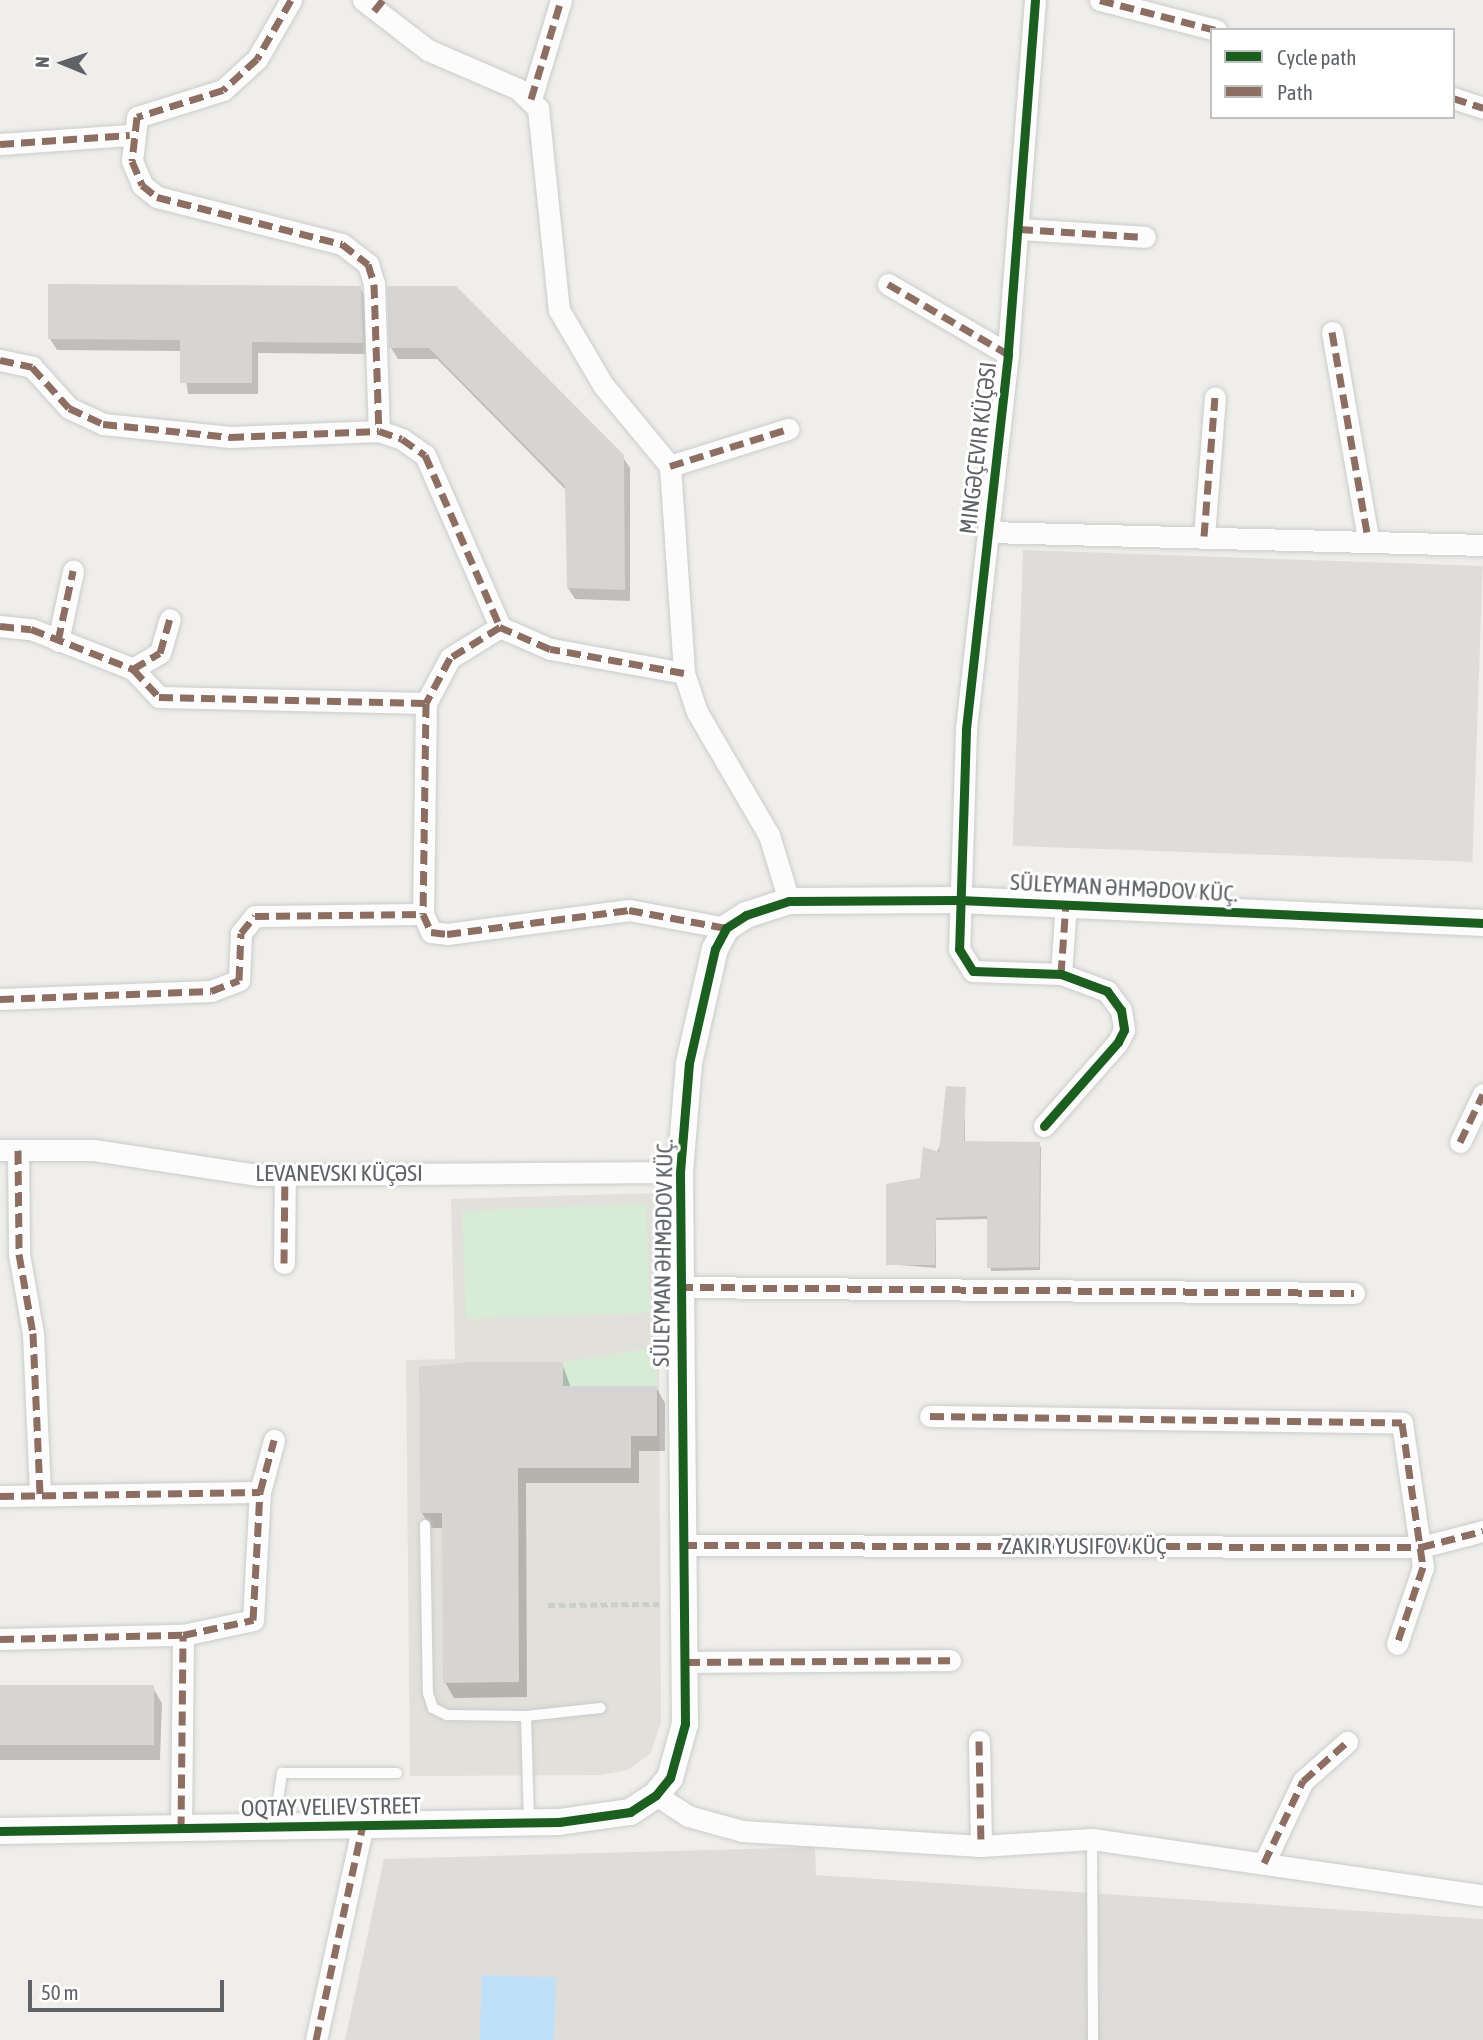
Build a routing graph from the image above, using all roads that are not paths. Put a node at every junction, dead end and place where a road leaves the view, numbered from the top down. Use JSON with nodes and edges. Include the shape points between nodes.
{"nodes":[{"id":1,"x":291,"y":0,"type":"edge"},
{"id":2,"x":561,"y":0,"type":"edge"},
{"id":3,"x":1035,"y":0,"type":"edge"},
{"id":4,"x":1100,"y":0,"type":"edge"},
{"id":5,"x":373,"y":4,"type":"edge"},
{"id":6,"x":1210,"y":28,"type":"edge"},
{"id":7,"x":531,"y":99,"type":"junction"},
{"id":8,"x":1455,"y":99,"type":"edge"},
{"id":9,"x":1483,"y":108,"type":"edge"},
{"id":10,"x":130,"y":135,"type":"junction"},
{"id":11,"x":0,"y":144,"type":"edge"},
{"id":12,"x":1019,"y":229,"type":"junction"},
{"id":13,"x":1145,"y":237,"type":"dead end"},
{"id":14,"x":888,"y":284,"type":"dead end"},
{"id":15,"x":1332,"y":332,"type":"dead end"},
{"id":16,"x":1008,"y":354,"type":"junction"},
{"id":17,"x":0,"y":360,"type":"edge"},
{"id":18,"x":1215,"y":397,"type":"dead end"},
{"id":19,"x":788,"y":429,"type":"dead end"},
{"id":20,"x":379,"y":431,"type":"junction"},
{"id":21,"x":670,"y":466,"type":"junction"},
{"id":22,"x":988,"y":532,"type":"junction"},
{"id":23,"x":1204,"y":536,"type":"junction"},
{"id":24,"x":1368,"y":538,"type":"junction"},
{"id":25,"x":1483,"y":545,"type":"edge"},
{"id":26,"x":73,"y":571,"type":"dead end"},
{"id":27,"x":170,"y":619,"type":"dead end"},
{"id":28,"x":0,"y":626,"type":"edge"},
{"id":29,"x":500,"y":627,"type":"junction"},
{"id":30,"x":58,"y":640,"type":"junction"},
{"id":31,"x":132,"y":669,"type":"junction"},
{"id":32,"x":684,"y":673,"type":"junction"},
{"id":33,"x":426,"y":703,"type":"junction"},
{"id":34,"x":959,"y":900,"type":"junction"},
{"id":35,"x":789,"y":901,"type":"junction"},
{"id":36,"x":1066,"y":903,"type":"junction"},
{"id":37,"x":422,"y":914,"type":"junction"},
{"id":38,"x":1483,"y":923,"type":"edge"},
{"id":39,"x":726,"y":928,"type":"junction"},
{"id":40,"x":1061,"y":974,"type":"junction"},
{"id":41,"x":0,"y":999,"type":"edge"},
{"id":42,"x":1483,"y":1094,"type":"edge"},
{"id":43,"x":1044,"y":1126,"type":"dead end"},
{"id":44,"x":1460,"y":1142,"type":"dead end"},
{"id":45,"x":9,"y":1150,"type":"edge"},
{"id":46,"x":680,"y":1172,"type":"junction"},
{"id":47,"x":285,"y":1174,"type":"junction"},
{"id":48,"x":285,"y":1263,"type":"dead end"},
{"id":49,"x":679,"y":1287,"type":"junction"},
{"id":50,"x":1354,"y":1293,"type":"dead end"},
{"id":51,"x":930,"y":1416,"type":"dead end"},
{"id":52,"x":274,"y":1440,"type":"dead end"},
{"id":53,"x":260,"y":1493,"type":"junction"},
{"id":54,"x":40,"y":1495,"type":"junction"},
{"id":55,"x":0,"y":1496,"type":"edge"},
{"id":56,"x":425,"y":1525,"type":"dead end"},
{"id":57,"x":1483,"y":1531,"type":"edge"},
{"id":58,"x":683,"y":1545,"type":"junction"},
{"id":59,"x":1421,"y":1547,"type":"junction"},
{"id":60,"x":183,"y":1635,"type":"junction"},
{"id":61,"x":0,"y":1640,"type":"edge"},
{"id":62,"x":1397,"y":1644,"type":"dead end"},
{"id":63,"x":950,"y":1660,"type":"dead end"},
{"id":64,"x":686,"y":1662,"type":"junction"},
{"id":65,"x":601,"y":1709,"type":"dead end"},
{"id":66,"x":526,"y":1716,"type":"junction"},
{"id":67,"x":979,"y":1741,"type":"dead end"},
{"id":68,"x":1347,"y":1742,"type":"dead end"},
{"id":69,"x":397,"y":1773,"type":"dead end"},
{"id":70,"x":656,"y":1795,"type":"junction"},
{"id":71,"x":529,"y":1823,"type":"junction"},
{"id":72,"x":363,"y":1824,"type":"junction"},
{"id":73,"x":274,"y":1827,"type":"junction"},
{"id":74,"x":180,"y":1830,"type":"junction"},
{"id":75,"x":0,"y":1831,"type":"edge"},
{"id":76,"x":1092,"y":1839,"type":"junction"},
{"id":77,"x":981,"y":1846,"type":"junction"},
{"id":78,"x":1264,"y":1863,"type":"junction"},
{"id":79,"x":1483,"y":1895,"type":"edge"},
{"id":80,"x":316,"y":2040,"type":"edge"},
{"id":81,"x":1093,"y":2040,"type":"edge"}],
"edges":[{"from":1,"to":10,"type":"street","via":[[257,59],[223,90],[150,108],[137,117]]},
{"from":2,"to":7,"type":"street"},
{"from":3,"to":12,"type":"street","name":"MINGƏÇEVIR KÜÇƏSI"},
{"from":4,"to":6,"type":"street"},
{"from":5,"to":7,"type":"street","via":[[428,50]]},
{"from":7,"to":21,"type":"street","via":[[546,146],[559,310],[603,385]]},
{"from":8,"to":9,"type":"street"},
{"from":10,"to":11,"type":"street"},
{"from":10,"to":20,"type":"street","via":[[142,185],[157,197],[342,244],[368,264]]},
{"from":12,"to":13,"type":"street"},
{"from":12,"to":16,"type":"street","name":"MINGƏÇEVIR KÜÇƏSI"},
{"from":14,"to":16,"type":"street"},
{"from":15,"to":24,"type":"street"},
{"from":16,"to":22,"type":"street","name":"MINGƏÇEVIR KÜÇƏSI"},
{"from":17,"to":20,"type":"street","via":[[32,367],[69,408],[103,424],[230,437]]},
{"from":18,"to":23,"type":"street"},
{"from":19,"to":21,"type":"street"},
{"from":20,"to":29,"type":"street","via":[[425,455]]},
{"from":21,"to":32,"type":"street"},
{"from":22,"to":23,"type":"street"},
{"from":22,"to":34,"type":"street","name":"MINGƏÇEVIR KÜÇƏSI","via":[[966,730]]},
{"from":23,"to":24,"type":"street"},
{"from":24,"to":25,"type":"street"},
{"from":26,"to":30,"type":"street"},
{"from":27,"to":31,"type":"street","via":[[160,653]]},
{"from":28,"to":30,"type":"street"},
{"from":29,"to":32,"type":"street","via":[[561,652]]},
{"from":29,"to":33,"type":"street","via":[[450,658]]},
{"from":30,"to":31,"type":"street"},
{"from":31,"to":33,"type":"street","via":[[159,697]]},
{"from":32,"to":35,"type":"street","via":[[697,712],[769,835]]},
{"from":33,"to":37,"type":"street"},
{"from":34,"to":35,"type":"street","name":"SÜLEYMAN ƏHMƏDOV KÜÇ."},
{"from":34,"to":36,"type":"street","name":"SÜLEYMAN ƏHMƏDOV KÜÇ."},
{"from":34,"to":40,"type":"street","name":"MINGƏÇEVIR KÜÇƏSI","via":[[958,949],[973,971]]},
{"from":35,"to":39,"type":"street","name":"SÜLEYMAN ƏHMƏDOV KÜÇ."},
{"from":36,"to":38,"type":"street","name":"SÜLEYMAN ƏHMƏDOV KÜÇ."},
{"from":36,"to":40,"type":"street"},
{"from":37,"to":39,"type":"street","via":[[431,932],[447,934],[629,910]]},
{"from":37,"to":41,"type":"street","via":[[254,916],[241,933],[239,980],[211,991]]},
{"from":39,"to":46,"type":"street","name":"SÜLEYMAN ƏHMƏDOV KÜÇ.","via":[[697,1009]]},
{"from":40,"to":43,"type":"street","via":[[1107,991],[1121,1010],[1124,1030]]},
{"from":42,"to":44,"type":"street"},
{"from":45,"to":47,"type":"street","name":"LEVANEVSKI KÜÇƏSI","via":[[94,1150]]},
{"from":45,"to":54,"type":"street","via":[[19,1254],[33,1333]]},
{"from":46,"to":47,"type":"street","name":"LEVANEVSKI KÜÇƏSI"},
{"from":46,"to":49,"type":"street","name":"SÜLEYMAN ƏHMƏDOV KÜÇ."},
{"from":47,"to":48,"type":"street"},
{"from":49,"to":50,"type":"street"},
{"from":49,"to":58,"type":"street","name":"SÜLEYMAN ƏHMƏDOV KÜÇ."},
{"from":51,"to":59,"type":"street","via":[[1402,1423]]},
{"from":52,"to":53,"type":"street"},
{"from":53,"to":54,"type":"street"},
{"from":53,"to":60,"type":"street","via":[[253,1620]]},
{"from":54,"to":55,"type":"street"},
{"from":56,"to":66,"type":"lane","via":[[428,1693],[433,1708],[447,1715]]},
{"from":57,"to":59,"type":"street","name":"ZAKIR YUSIFOV KÜÇ"},
{"from":58,"to":59,"type":"street","name":"ZAKIR YUSIFOV KÜÇ"},
{"from":58,"to":64,"type":"street","name":"SÜLEYMAN ƏHMƏDOV KÜÇ."},
{"from":59,"to":62,"type":"street","via":[[1418,1586]]},
{"from":60,"to":61,"type":"street"},
{"from":60,"to":74,"type":"street"},
{"from":63,"to":64,"type":"street"},
{"from":64,"to":70,"type":"street","name":"SÜLEYMAN ƏHMƏDOV KÜÇ.","via":[[683,1735],[670,1778]]},
{"from":65,"to":66,"type":"lane"},
{"from":66,"to":71,"type":"lane"},
{"from":67,"to":77,"type":"street"},
{"from":68,"to":78,"type":"street","via":[[1303,1781]]},
{"from":69,"to":73,"type":"lane","via":[[282,1773]]},
{"from":70,"to":71,"type":"street","name":"OQTAY VELIEV STREET","via":[[605,1819]]},
{"from":70,"to":77,"type":"street","via":[[718,1828]]},
{"from":71,"to":72,"type":"street","name":"OQTAY VELIEV STREET"},
{"from":72,"to":73,"type":"street","name":"OQTAY VELIEV STREET"},
{"from":72,"to":80,"type":"street"},
{"from":73,"to":74,"type":"street","name":"OQTAY VELIEV STREET"},
{"from":74,"to":75,"type":"street","name":"OQTAY VELIEV STREET"},
{"from":76,"to":77,"type":"street"},
{"from":76,"to":78,"type":"street"},
{"from":76,"to":81,"type":"lane"},
{"from":78,"to":79,"type":"street"}]}
